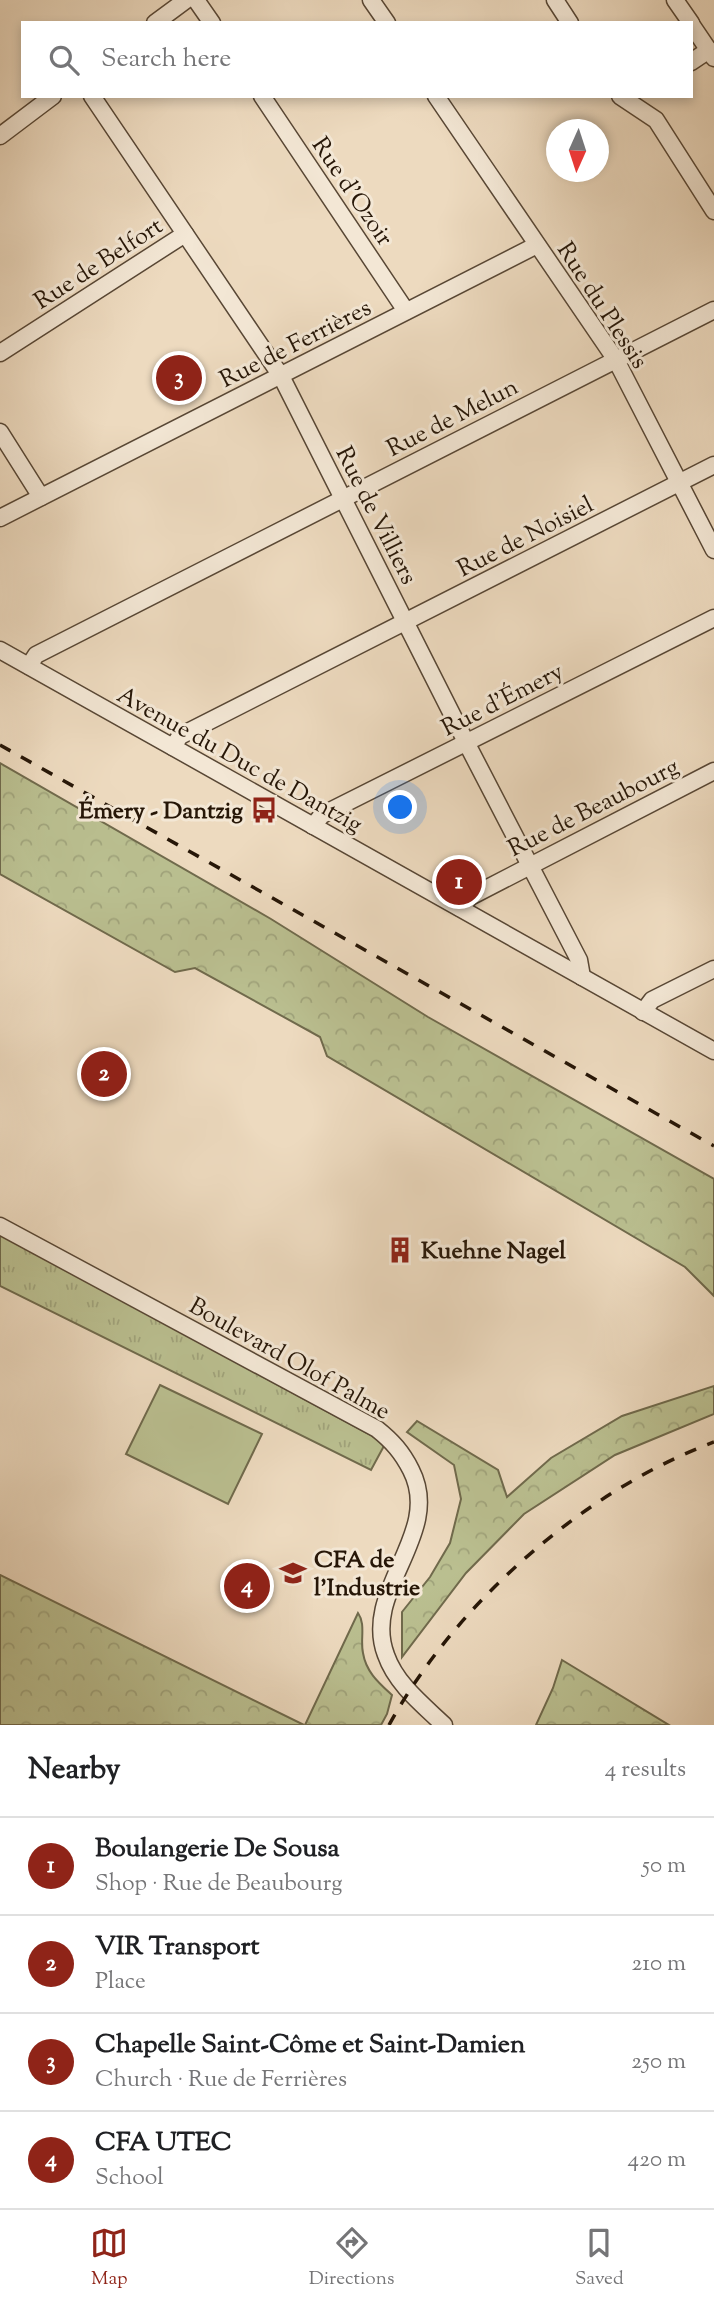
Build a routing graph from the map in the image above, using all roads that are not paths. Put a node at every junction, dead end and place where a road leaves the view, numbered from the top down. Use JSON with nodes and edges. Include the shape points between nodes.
{"nodes":[{"id":1,"x":186,"y":0,"type":"edge"},
{"id":2,"x":196,"y":0,"type":"edge"},
{"id":3,"x":371,"y":0,"type":"edge"},
{"id":4,"x":555,"y":0,"type":"edge"},
{"id":5,"x":675,"y":0,"type":"edge"},
{"id":6,"x":158,"y":21,"type":"edge"},
{"id":7,"x":211,"y":21,"type":"edge"},
{"id":8,"x":386,"y":21,"type":"edge"},
{"id":9,"x":569,"y":21,"type":"edge"},
{"id":10,"x":690,"y":21,"type":"edge"},
{"id":11,"x":693,"y":26,"type":"edge"},
{"id":12,"x":712,"y":54,"type":"edge"},
{"id":13,"x":693,"y":61,"type":"edge"},
{"id":14,"x":50,"y":98,"type":"edge"},
{"id":15,"x":93,"y":98,"type":"edge"},
{"id":16,"x":263,"y":98,"type":"edge"},
{"id":17,"x":437,"y":98,"type":"edge"},
{"id":18,"x":630,"y":98,"type":"edge"},
{"id":19,"x":0,"y":136,"type":"edge"},
{"id":20,"x":714,"y":211,"type":"edge"},
{"id":21,"x":185,"y":234,"type":"junction"},
{"id":22,"x":537,"y":245,"type":"junction"},
{"id":23,"x":714,"y":310,"type":"edge"},
{"id":24,"x":406,"y":311,"type":"junction"},
{"id":25,"x":0,"y":354,"type":"edge"},
{"id":26,"x":616,"y":360,"type":"junction"},
{"id":27,"x":281,"y":376,"type":"junction"},
{"id":28,"x":0,"y":432,"type":"edge"},
{"id":29,"x":714,"y":465,"type":"edge"},
{"id":30,"x":680,"y":483,"type":"junction"},
{"id":31,"x":41,"y":497,"type":"junction"},
{"id":32,"x":344,"y":498,"type":"junction"},
{"id":33,"x":0,"y":518,"type":"edge"},
{"id":34,"x":714,"y":550,"type":"edge"},
{"id":35,"x":714,"y":618,"type":"edge"},
{"id":36,"x":406,"y":622,"type":"junction"},
{"id":37,"x":0,"y":650,"type":"edge"},
{"id":38,"x":29,"y":666,"type":"junction"},
{"id":39,"x":466,"y":743,"type":"junction"},
{"id":40,"x":173,"y":747,"type":"junction"},
{"id":41,"x":714,"y":771,"type":"edge"},
{"id":42,"x":313,"y":826,"type":"junction"},
{"id":43,"x":530,"y":865,"type":"junction"},
{"id":44,"x":460,"y":908,"type":"junction"},
{"id":45,"x":714,"y":969,"type":"edge"},
{"id":46,"x":582,"y":977,"type":"junction"},
{"id":47,"x":643,"y":1012,"type":"junction"},
{"id":48,"x":714,"y":1052,"type":"edge"},
{"id":49,"x":0,"y":1226,"type":"edge"},
{"id":50,"x":444,"y":1725,"type":"edge"}],
"edges":[{"from":1,"to":6,"type":"street"},
{"from":2,"to":7,"type":"street"},
{"from":3,"to":8,"type":"street"},
{"from":4,"to":9,"type":"street"},
{"from":5,"to":10,"type":"street"},
{"from":11,"to":12,"type":"street"},
{"from":12,"to":13,"type":"street"},
{"from":14,"to":19,"type":"street"},
{"from":15,"to":21,"type":"street","name":"Rue de Villiers"},
{"from":16,"to":24,"type":"street","name":"Rue d'Ozoir"},
{"from":17,"to":22,"type":"street","name":"Rue du Plessis"},
{"from":18,"to":20,"type":"street","via":[[656,120]]},
{"from":21,"to":25,"type":"street","name":"Rue de Belfort"},
{"from":21,"to":27,"type":"street","name":"Rue de Villiers"},
{"from":22,"to":24,"type":"street","name":"Rue de Ferrières"},
{"from":22,"to":26,"type":"street","name":"Rue du Plessis"},
{"from":23,"to":26,"type":"street","name":"Rue de Melun"},
{"from":24,"to":27,"type":"street","name":"Rue de Ferrières"},
{"from":26,"to":30,"type":"street","name":"Rue du Plessis"},
{"from":26,"to":32,"type":"street","name":"Rue de Melun"},
{"from":27,"to":31,"type":"street","name":"Rue de Ferrières"},
{"from":27,"to":32,"type":"street","name":"Rue de Villiers"},
{"from":28,"to":31,"type":"street"},
{"from":29,"to":30,"type":"street","name":"Rue de Noisiel"},
{"from":30,"to":34,"type":"street","name":"Rue du Plessis"},
{"from":30,"to":36,"type":"street","name":"Rue de Noisiel"},
{"from":31,"to":33,"type":"street","name":"Rue de Ferrières"},
{"from":32,"to":36,"type":"street","name":"Rue de Villiers"},
{"from":32,"to":38,"type":"street","name":"Rue de Melun","via":[[36,655]]},
{"from":35,"to":39,"type":"street","name":"Rue d'Émery"},
{"from":36,"to":39,"type":"street","name":"Rue de Villiers"},
{"from":36,"to":40,"type":"street","name":"Rue de Noisiel","via":[[180,736]]},
{"from":37,"to":38,"type":"street","name":"Avenue du Duc de Dantzig"},
{"from":38,"to":40,"type":"street","name":"Avenue du Duc de Dantzig"},
{"from":39,"to":42,"type":"street","name":"Rue d'Émery","via":[[323,815]]},
{"from":39,"to":43,"type":"street","name":"Rue de Villiers"},
{"from":40,"to":42,"type":"street","name":"Avenue du Duc de Dantzig"},
{"from":41,"to":43,"type":"street","name":"Rue de Beaubourg"},
{"from":42,"to":44,"type":"street","name":"Avenue du Duc de Dantzig"},
{"from":43,"to":44,"type":"street","name":"Rue de Beaubourg","via":[[470,897]]},
{"from":43,"to":46,"type":"street","name":"Rue de Villiers","via":[[579,960]]},
{"from":44,"to":46,"type":"street","name":"Avenue du Duc de Dantzig"},
{"from":45,"to":47,"type":"street","via":[[652,1000]]},
{"from":46,"to":47,"type":"street","name":"Avenue du Duc de Dantzig"},
{"from":47,"to":48,"type":"street","name":"Avenue du Duc de Dantzig"},
{"from":49,"to":50,"type":"street","name":"Boulevard Olof Palme","via":[[377,1429],[401,1451],[415,1478],[419,1507],[414,1533],[383,1606],[381,1634],[389,1664]]}]}
